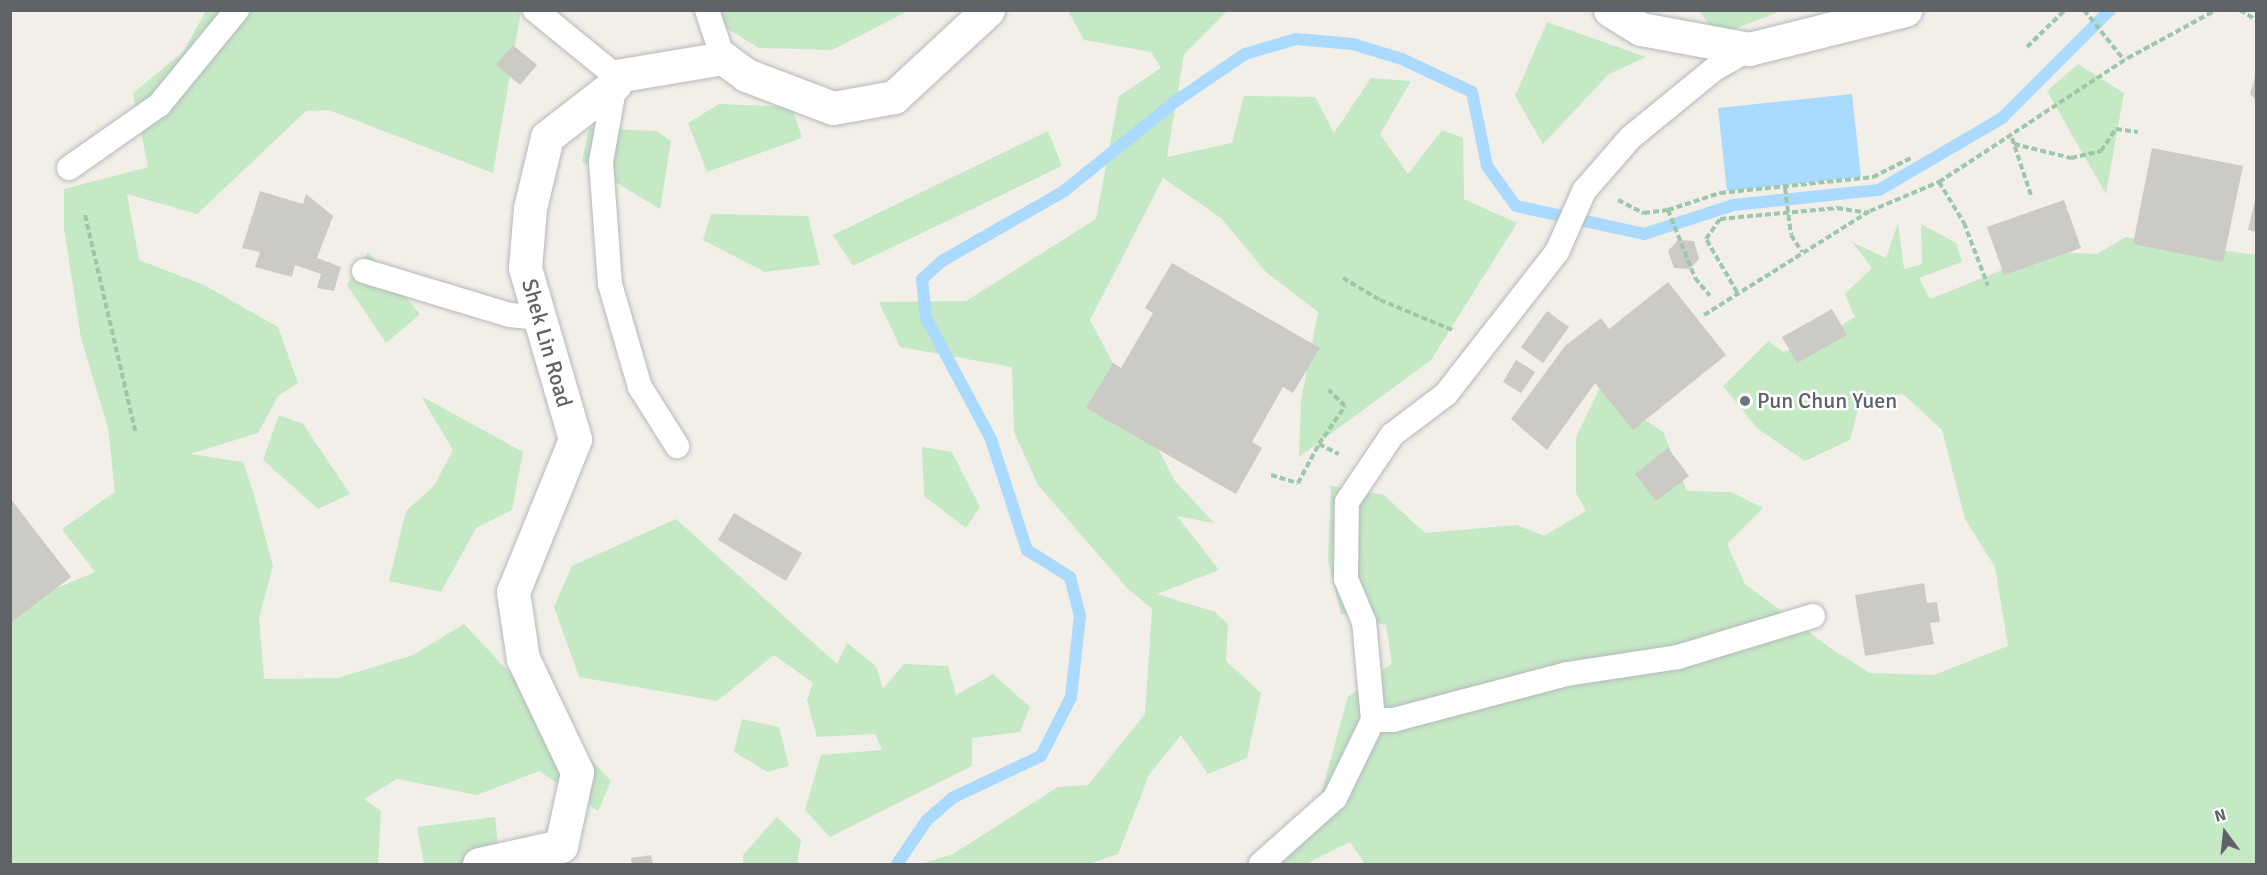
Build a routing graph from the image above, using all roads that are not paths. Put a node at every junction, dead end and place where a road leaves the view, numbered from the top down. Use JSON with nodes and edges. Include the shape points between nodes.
{"nodes":[{"id":1,"x":237,"y":10,"type":"edge"},
{"id":2,"x":535,"y":10,"type":"edge"},
{"id":3,"x":707,"y":10,"type":"edge"},
{"id":4,"x":988,"y":10,"type":"edge"},
{"id":5,"x":1610,"y":10,"type":"edge"},
{"id":6,"x":1905,"y":10,"type":"edge"},
{"id":7,"x":1749,"y":49,"type":"junction"},
{"id":8,"x":723,"y":58,"type":"junction"},
{"id":9,"x":616,"y":80,"type":"junction"},
{"id":10,"x":69,"y":168,"type":"dead end"},
{"id":11,"x":364,"y":271,"type":"dead end"},
{"id":12,"x":540,"y":318,"type":"junction"},
{"id":13,"x":677,"y":446,"type":"dead end"},
{"id":14,"x":1813,"y":616,"type":"dead end"},
{"id":15,"x":1373,"y":720,"type":"junction"},
{"id":16,"x":479,"y":864,"type":"edge"},
{"id":17,"x":1261,"y":864,"type":"edge"}],
"edges":[{"from":1,"to":10,"type":"lane","via":[[159,105]]},
{"from":2,"to":9,"type":"lane"},
{"from":3,"to":8,"type":"lane"},
{"from":4,"to":8,"type":"street","via":[[894,97],[833,108],[746,75]]},
{"from":5,"to":7,"type":"street","via":[[1641,29]]},
{"from":6,"to":7,"type":"street"},
{"from":7,"to":15,"type":"lane","via":[[1713,70],[1630,138],[1584,191],[1557,252],[1446,394],[1392,435],[1347,502],[1346,579],[1364,622]]},
{"from":8,"to":9,"type":"street","name":"Shek Lin Road"},
{"from":9,"to":12,"type":"street","name":"Shek Lin Road","via":[[547,137],[530,208],[525,268]]},
{"from":9,"to":13,"type":"lane","via":[[601,162],[610,284],[640,387]]},
{"from":11,"to":12,"type":"lane","via":[[510,315]]},
{"from":12,"to":16,"type":"street","name":"Shek Lin Road","via":[[575,440],[513,592],[523,659],[577,772],[561,846]]},
{"from":14,"to":15,"type":"lane","via":[[1678,657],[1567,674],[1393,720]]},
{"from":15,"to":17,"type":"lane","via":[[1335,798]]}]}
